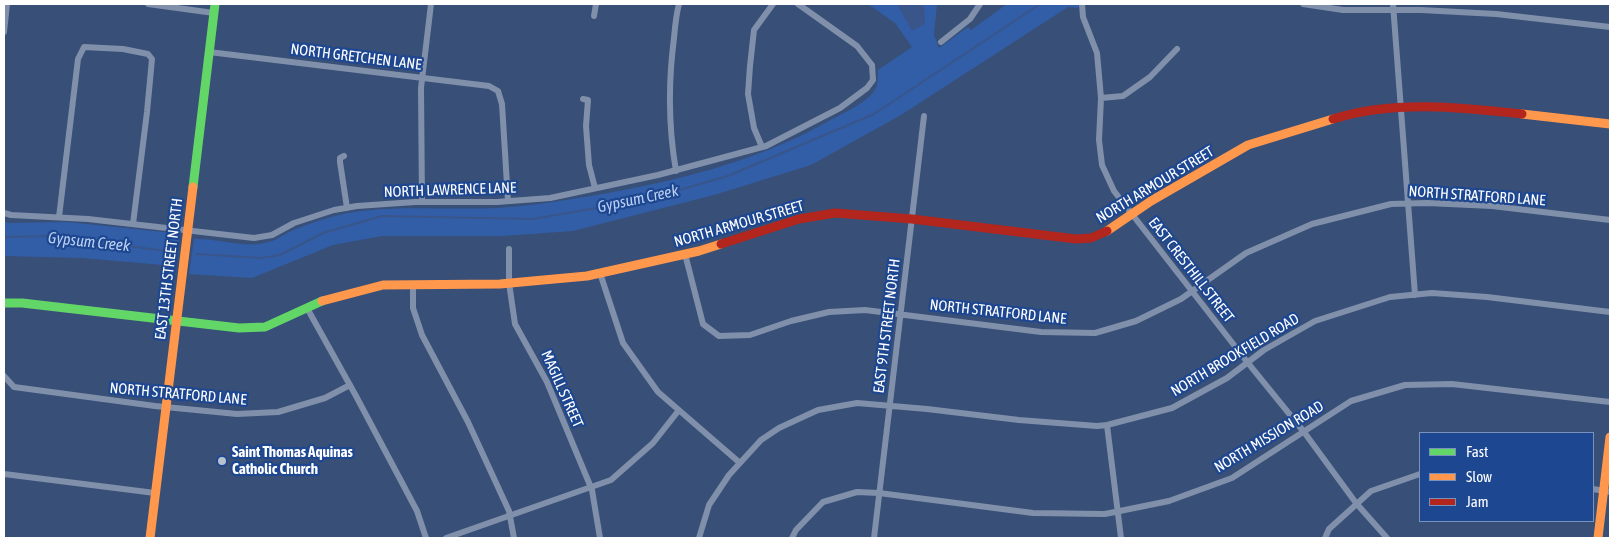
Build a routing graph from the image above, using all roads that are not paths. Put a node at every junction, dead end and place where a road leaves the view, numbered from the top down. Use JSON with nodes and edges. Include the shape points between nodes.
{"nodes":[{"id":1,"x":7,"y":4,"type":"edge"},
{"id":2,"x":148,"y":4,"type":"edge"},
{"id":3,"x":431,"y":4,"type":"edge"},
{"id":4,"x":596,"y":4,"type":"edge"},
{"id":5,"x":679,"y":4,"type":"edge"},
{"id":6,"x":772,"y":4,"type":"edge"},
{"id":7,"x":798,"y":4,"type":"edge"},
{"id":8,"x":980,"y":4,"type":"edge"},
{"id":9,"x":1082,"y":4,"type":"edge"},
{"id":10,"x":1303,"y":4,"type":"edge"},
{"id":11,"x":1393,"y":7,"type":"edge"},
{"id":12,"x":215,"y":8,"type":"edge"},
{"id":13,"x":594,"y":16,"type":"dead end"},
{"id":14,"x":1610,"y":27,"type":"edge"},
{"id":15,"x":4,"y":32,"type":"edge"},
{"id":16,"x":941,"y":42,"type":"dead end"},
{"id":17,"x":1177,"y":49,"type":"dead end"},
{"id":18,"x":209,"y":52,"type":"junction"},
{"id":19,"x":422,"y":78,"type":"junction"},
{"id":20,"x":1100,"y":98,"type":"junction"},
{"id":21,"x":583,"y":99,"type":"dead end"},
{"id":22,"x":1401,"y":107,"type":"junction"},
{"id":23,"x":924,"y":116,"type":"dead end"},
{"id":24,"x":1610,"y":124,"type":"edge"},
{"id":25,"x":762,"y":147,"type":"junction"},
{"id":26,"x":344,"y":156,"type":"dead end"},
{"id":27,"x":676,"y":171,"type":"junction"},
{"id":28,"x":595,"y":188,"type":"junction"},
{"id":29,"x":508,"y":201,"type":"junction"},
{"id":30,"x":422,"y":202,"type":"junction"},
{"id":31,"x":1408,"y":203,"type":"junction"},
{"id":32,"x":347,"y":208,"type":"junction"},
{"id":33,"x":4,"y":213,"type":"edge"},
{"id":34,"x":1132,"y":215,"type":"junction"},
{"id":35,"x":59,"y":217,"type":"junction"},
{"id":36,"x":912,"y":219,"type":"junction"},
{"id":37,"x":1610,"y":220,"type":"edge"},
{"id":38,"x":133,"y":224,"type":"junction"},
{"id":39,"x":188,"y":230,"type":"junction"},
{"id":40,"x":510,"y":249,"type":"dead end"},
{"id":41,"x":685,"y":254,"type":"junction"},
{"id":42,"x":600,"y":273,"type":"junction"},
{"id":43,"x":508,"y":283,"type":"junction"},
{"id":44,"x":413,"y":285,"type":"junction"},
{"id":45,"x":1192,"y":291,"type":"junction"},
{"id":46,"x":1415,"y":295,"type":"junction"},
{"id":47,"x":4,"y":303,"type":"edge"},
{"id":48,"x":307,"y":308,"type":"junction"},
{"id":49,"x":1610,"y":312,"type":"edge"},
{"id":50,"x":901,"y":314,"type":"junction"},
{"id":51,"x":177,"y":320,"type":"junction"},
{"id":52,"x":1248,"y":363,"type":"junction"},
{"id":53,"x":4,"y":376,"type":"edge"},
{"id":54,"x":350,"y":385,"type":"junction"},
{"id":55,"x":1610,"y":402,"type":"edge"},
{"id":56,"x":890,"y":405,"type":"junction"},
{"id":57,"x":166,"y":406,"type":"junction"},
{"id":58,"x":679,"y":410,"type":"junction"},
{"id":59,"x":1107,"y":425,"type":"junction"},
{"id":60,"x":1304,"y":432,"type":"junction"},
{"id":61,"x":1610,"y":437,"type":"edge"},
{"id":62,"x":740,"y":463,"type":"junction"},
{"id":63,"x":4,"y":474,"type":"edge"},
{"id":64,"x":1419,"y":474,"type":"edge"},
{"id":65,"x":591,"y":488,"type":"junction"},
{"id":66,"x":1594,"y":489,"type":"edge"},
{"id":67,"x":1607,"y":491,"type":"edge"},
{"id":68,"x":155,"y":493,"type":"junction"},
{"id":69,"x":879,"y":493,"type":"junction"},
{"id":70,"x":1356,"y":503,"type":"junction"},
{"id":71,"x":1117,"y":511,"type":"junction"},
{"id":72,"x":510,"y":516,"type":"junction"},
{"id":73,"x":150,"y":538,"type":"edge"},
{"id":74,"x":426,"y":538,"type":"edge"},
{"id":75,"x":446,"y":538,"type":"edge"},
{"id":76,"x":514,"y":538,"type":"edge"},
{"id":77,"x":600,"y":538,"type":"edge"},
{"id":78,"x":699,"y":538,"type":"edge"},
{"id":79,"x":792,"y":538,"type":"edge"},
{"id":80,"x":874,"y":538,"type":"edge"},
{"id":81,"x":1121,"y":538,"type":"edge"},
{"id":82,"x":1325,"y":538,"type":"edge"},
{"id":83,"x":1387,"y":538,"type":"edge"},
{"id":84,"x":1598,"y":538,"type":"edge"}],
"edges":[{"from":1,"to":15,"type":"street"},
{"from":2,"to":12,"type":"street"},
{"from":3,"to":19,"type":"street"},
{"from":4,"to":13,"type":"street"},
{"from":5,"to":27,"type":"street","via":[[669,92]]},
{"from":6,"to":25,"type":"street","via":[[754,30],[748,94],[754,128]]},
{"from":7,"to":25,"type":"street","name":"NORTH LAWRENCE LANE","via":[[857,46],[872,65],[873,80],[840,108]]},
{"from":8,"to":16,"type":"street","via":[[970,20]]},
{"from":9,"to":20,"type":"street","name":"EAST CRESTHILL STREET","via":[[1083,17],[1098,53]]},
{"from":10,"to":11,"type":"street","via":[[1343,10]]},
{"from":11,"to":14,"type":"street"},
{"from":11,"to":22,"type":"street"},
{"from":12,"to":18,"type":"street","name":"EAST 13TH STREET NORTH"},
{"from":17,"to":20,"type":"street","via":[[1150,77],[1123,96]]},
{"from":18,"to":19,"type":"street","name":"NORTH GRETCHEN LANE"},
{"from":18,"to":39,"type":"street","name":"EAST 13TH STREET NORTH"},
{"from":19,"to":29,"type":"street","name":"NORTH GRETCHEN LANE","via":[[489,86],[498,91],[502,104]]},
{"from":19,"to":30,"type":"street"},
{"from":20,"to":34,"type":"street","name":"EAST CRESTHILL STREET","via":[[1102,165],[1114,190]]},
{"from":21,"to":28,"type":"street","via":[[588,100],[589,165]]},
{"from":22,"to":24,"type":"street","name":"NORTH ARMOUR STREET","via":[[1445,107]]},
{"from":22,"to":31,"type":"street"},
{"from":22,"to":34,"type":"street","name":"NORTH ARMOUR STREET","via":[[1351,113],[1248,145]]},
{"from":23,"to":36,"type":"street","name":"EAST 9TH STREET NORTH"},
{"from":25,"to":27,"type":"street","name":"NORTH LAWRENCE LANE"},
{"from":26,"to":32,"type":"street","via":[[340,162]]},
{"from":27,"to":28,"type":"street","name":"NORTH LAWRENCE LANE"},
{"from":28,"to":29,"type":"street","name":"NORTH LAWRENCE LANE","via":[[550,198]]},
{"from":29,"to":30,"type":"street","name":"NORTH LAWRENCE LANE"},
{"from":30,"to":32,"type":"street","name":"NORTH LAWRENCE LANE"},
{"from":31,"to":37,"type":"street","name":"NORTH STRATFORD LANE","via":[[1492,206]]},
{"from":31,"to":45,"type":"street","name":"NORTH STRATFORD LANE","via":[[1391,204],[1312,224],[1246,253]]},
{"from":31,"to":46,"type":"street"},
{"from":32,"to":39,"type":"street","name":"NORTH LAWRENCE LANE","via":[[294,223],[272,235],[254,238]]},
{"from":33,"to":35,"type":"street","name":"NORTH LAWRENCE LANE"},
{"from":34,"to":36,"type":"street","name":"NORTH ARMOUR STREET","via":[[1091,238],[1076,239]]},
{"from":34,"to":45,"type":"street","name":"EAST CRESTHILL STREET"},
{"from":35,"to":38,"type":"street","name":"NORTH LAWRENCE LANE"},
{"from":35,"to":38,"type":"street","via":[[78,59],[84,47],[111,48],[148,54],[152,59]]},
{"from":36,"to":41,"type":"street","name":"NORTH ARMOUR STREET","via":[[836,213],[798,219]]},
{"from":36,"to":50,"type":"street","name":"EAST 9TH STREET NORTH"},
{"from":38,"to":39,"type":"street","name":"NORTH LAWRENCE LANE"},
{"from":39,"to":51,"type":"street","name":"EAST 13TH STREET NORTH"},
{"from":40,"to":43,"type":"street","name":"MAGILL STREET"},
{"from":41,"to":42,"type":"street","name":"NORTH ARMOUR STREET"},
{"from":41,"to":50,"type":"street","name":"NORTH STRATFORD LANE","via":[[703,324],[719,336],[750,335],[829,312],[865,310]]},
{"from":42,"to":43,"type":"street","name":"NORTH ARMOUR STREET"},
{"from":42,"to":58,"type":"street","via":[[622,343],[658,392]]},
{"from":43,"to":44,"type":"street","name":"NORTH ARMOUR STREET"},
{"from":43,"to":65,"type":"street","name":"MAGILL STREET","via":[[515,324],[547,382]]},
{"from":44,"to":48,"type":"street","name":"NORTH ARMOUR STREET","via":[[383,285],[326,299]]},
{"from":44,"to":72,"type":"street","via":[[413,308],[422,334],[468,422]]},
{"from":45,"to":50,"type":"street","name":"NORTH STRATFORD LANE","via":[[1136,321],[1095,333],[1041,332]]},
{"from":45,"to":52,"type":"street","name":"EAST CRESTHILL STREET"},
{"from":46,"to":49,"type":"street","name":"NORTH BROOKFIELD ROAD","via":[[1432,293]]},
{"from":46,"to":52,"type":"street","name":"NORTH BROOKFIELD ROAD","via":[[1390,297],[1315,321],[1264,350]]},
{"from":47,"to":51,"type":"street","name":"NORTH ARMOUR STREET","via":[[22,302]]},
{"from":48,"to":51,"type":"street","name":"NORTH ARMOUR STREET","via":[[264,327],[239,328]]},
{"from":48,"to":54,"type":"street"},
{"from":50,"to":56,"type":"street","name":"EAST 9TH STREET NORTH"},
{"from":51,"to":57,"type":"street","name":"EAST 13TH STREET NORTH"},
{"from":52,"to":59,"type":"street","name":"NORTH BROOKFIELD ROAD","via":[[1172,408]]},
{"from":52,"to":60,"type":"street","name":"EAST CRESTHILL STREET"},
{"from":53,"to":57,"type":"street","name":"NORTH STRATFORD LANE","via":[[14,387]]},
{"from":54,"to":57,"type":"street","name":"NORTH STRATFORD LANE","via":[[325,398],[278,412],[237,414]]},
{"from":54,"to":74,"type":"street","via":[[417,511]]},
{"from":55,"to":60,"type":"street","name":"NORTH MISSION ROAD","via":[[1452,384],[1405,385],[1351,402]]},
{"from":56,"to":59,"type":"street","name":"NORTH BROOKFIELD ROAD","via":[[1020,420]]},
{"from":56,"to":62,"type":"street","name":"NORTH BROOKFIELD ROAD","via":[[857,403],[818,410],[761,440]]},
{"from":56,"to":69,"type":"street","name":"EAST 9TH STREET NORTH"},
{"from":57,"to":68,"type":"street","name":"EAST 13TH STREET NORTH"},
{"from":58,"to":62,"type":"street"},
{"from":58,"to":65,"type":"street","via":[[653,443],[611,480]]},
{"from":59,"to":71,"type":"street"},
{"from":60,"to":70,"type":"street","name":"EAST CRESTHILL STREET"},
{"from":60,"to":71,"type":"street","name":"NORTH MISSION ROAD","via":[[1232,478],[1169,501]]},
{"from":61,"to":67,"type":"street"},
{"from":62,"to":78,"type":"street","name":"NORTH BROOKFIELD ROAD","via":[[709,505]]},
{"from":63,"to":68,"type":"street"},
{"from":64,"to":70,"type":"street","via":[[1370,491]]},
{"from":65,"to":72,"type":"street"},
{"from":65,"to":77,"type":"street","name":"MAGILL STREET"},
{"from":66,"to":67,"type":"street"},
{"from":67,"to":84,"type":"street"},
{"from":68,"to":73,"type":"street","name":"EAST 13TH STREET NORTH"},
{"from":69,"to":71,"type":"street","name":"NORTH MISSION ROAD","via":[[1033,513],[1105,514]]},
{"from":69,"to":79,"type":"street","name":"NORTH MISSION ROAD","via":[[857,492],[823,502]]},
{"from":69,"to":80,"type":"street","name":"EAST 9TH STREET NORTH"},
{"from":70,"to":82,"type":"street"},
{"from":70,"to":83,"type":"street","name":"EAST CRESTHILL STREET"},
{"from":71,"to":81,"type":"street"},
{"from":72,"to":75,"type":"street"},
{"from":72,"to":76,"type":"street"}]}
